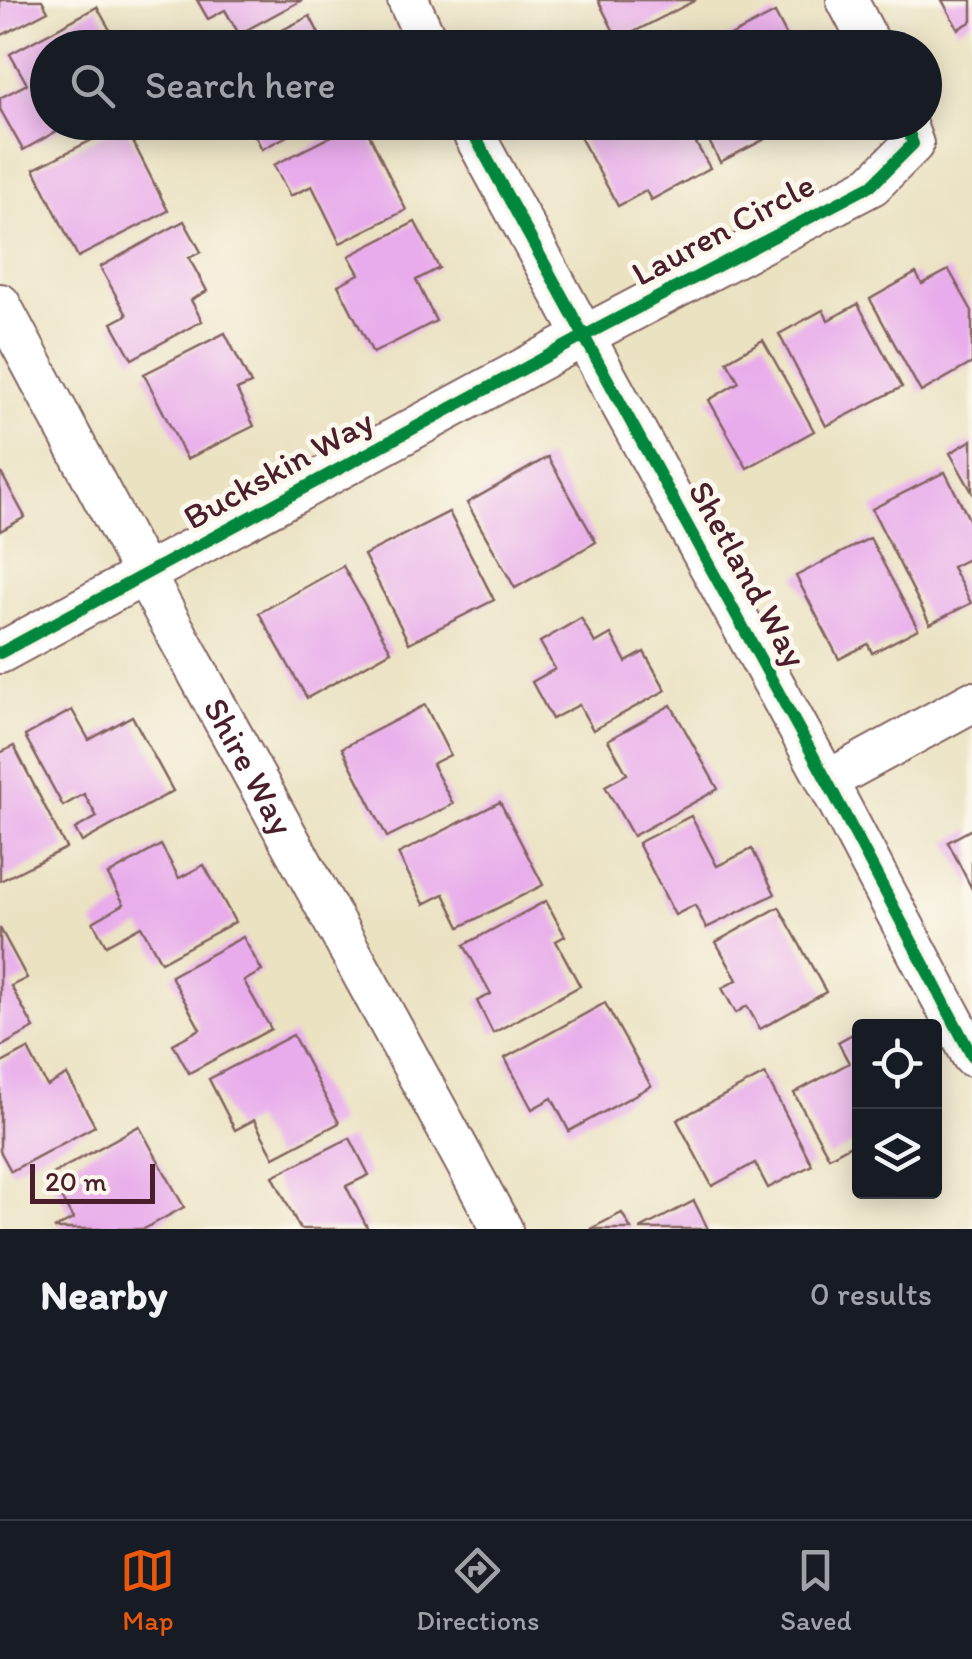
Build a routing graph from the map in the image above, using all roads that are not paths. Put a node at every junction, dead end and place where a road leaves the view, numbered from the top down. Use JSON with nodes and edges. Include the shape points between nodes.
{"nodes":[{"id":1,"x":408,"y":0,"type":"edge"},
{"id":2,"x":847,"y":0,"type":"edge"},
{"id":3,"x":422,"y":30,"type":"edge"},
{"id":4,"x":863,"y":30,"type":"edge"},
{"id":5,"x":477,"y":140,"type":"edge"},
{"id":6,"x":911,"y":140,"type":"edge"},
{"id":7,"x":0,"y":304,"type":"edge"},
{"id":8,"x":584,"y":336,"type":"junction"},
{"id":9,"x":145,"y":576,"type":"junction"},
{"id":10,"x":0,"y":654,"type":"edge"},
{"id":11,"x":972,"y":702,"type":"edge"},
{"id":12,"x":827,"y":781,"type":"junction"},
{"id":13,"x":972,"y":1056,"type":"edge"},
{"id":14,"x":502,"y":1229,"type":"edge"}],
"edges":[{"from":1,"to":3,"type":"street"},
{"from":2,"to":4,"type":"street"},
{"from":5,"to":8,"type":"street","name":"Shetland Way"},
{"from":6,"to":8,"type":"street","name":"Lauren Circle","via":[[872,185]]},
{"from":7,"to":9,"type":"street","name":"Shire Way"},
{"from":8,"to":9,"type":"street","name":"Buckskin Way"},
{"from":8,"to":12,"type":"street","name":"Shetland Way"},
{"from":9,"to":10,"type":"street","name":"Buckskin Way"},
{"from":9,"to":14,"type":"street","name":"Shire Way"},
{"from":11,"to":12,"type":"street"},
{"from":12,"to":13,"type":"street","name":"Shetland Way"}]}
